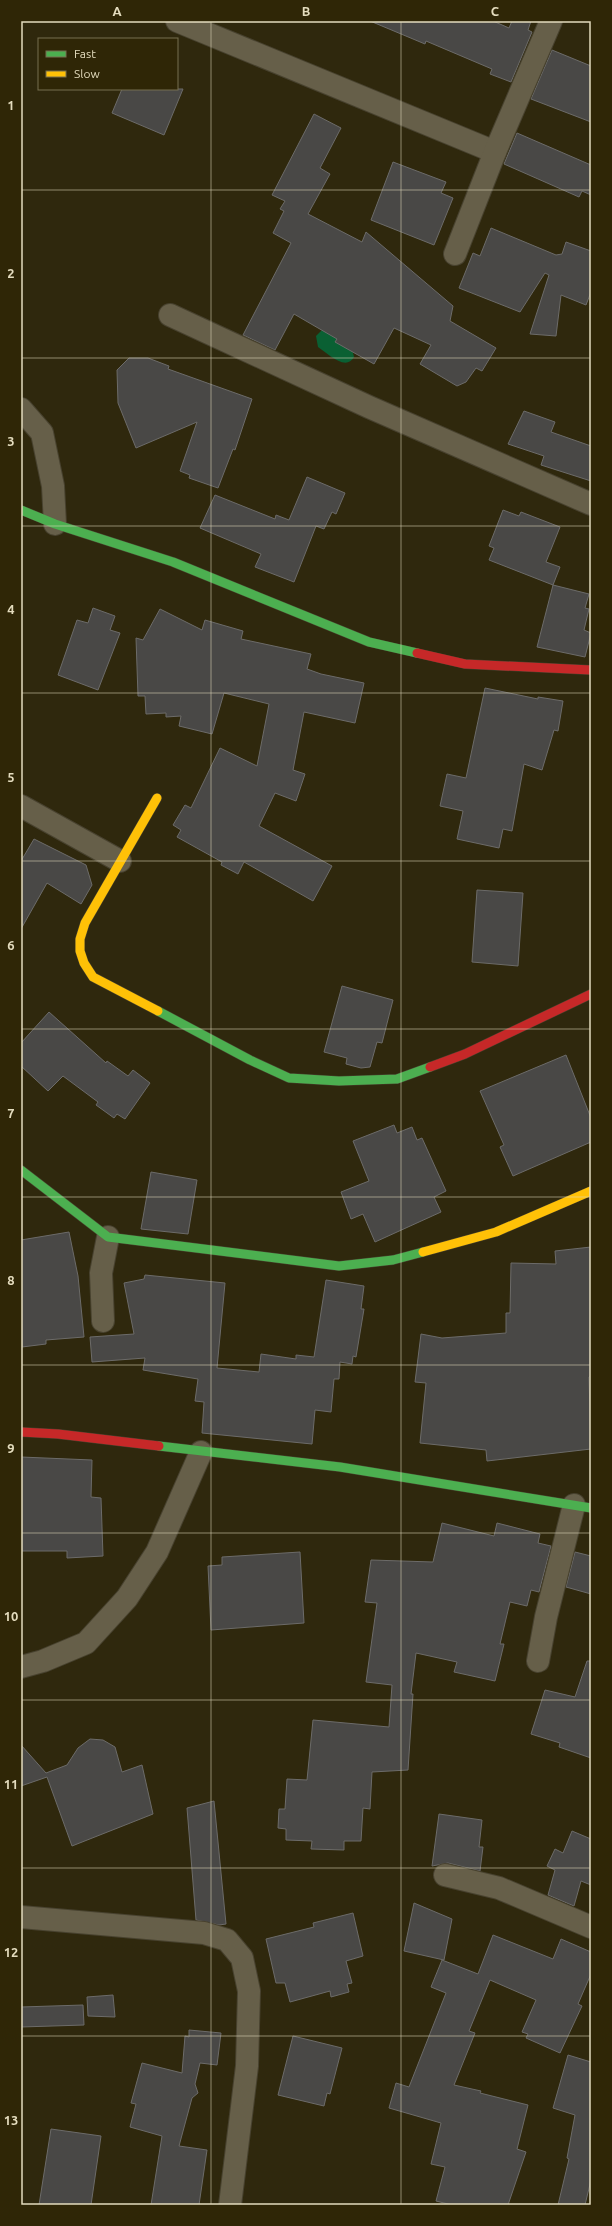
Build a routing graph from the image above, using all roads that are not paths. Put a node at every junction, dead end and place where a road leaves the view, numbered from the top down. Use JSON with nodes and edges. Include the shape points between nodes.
{"nodes":[{"id":1,"x":177,"y":21,"type":"edge"},
{"id":2,"x":551,"y":21,"type":"edge"},
{"id":3,"x":495,"y":152,"type":"junction"},
{"id":4,"x":455,"y":254,"type":"dead end"},
{"id":5,"x":170,"y":315,"type":"dead end"},
{"id":6,"x":21,"y":409,"type":"edge"},
{"id":7,"x":591,"y":504,"type":"edge"},
{"id":8,"x":21,"y":510,"type":"edge"},
{"id":9,"x":55,"y":524,"type":"junction"},
{"id":10,"x":591,"y":670,"type":"edge"},
{"id":11,"x":156,"y":798,"type":"dead end"},
{"id":12,"x":21,"y":806,"type":"edge"},
{"id":13,"x":120,"y":861,"type":"junction"},
{"id":14,"x":591,"y":994,"type":"edge"},
{"id":15,"x":26,"y":1178,"type":"edge"},
{"id":16,"x":591,"y":1191,"type":"edge"},
{"id":17,"x":108,"y":1237,"type":"junction"},
{"id":18,"x":103,"y":1321,"type":"dead end"},
{"id":19,"x":21,"y":1432,"type":"edge"},
{"id":20,"x":201,"y":1452,"type":"junction"},
{"id":21,"x":582,"y":1506,"type":"edge"},
{"id":22,"x":538,"y":1661,"type":"dead end"},
{"id":23,"x":21,"y":1667,"type":"edge"},
{"id":24,"x":445,"y":1875,"type":"dead end"},
{"id":25,"x":21,"y":1917,"type":"edge"},
{"id":26,"x":591,"y":1927,"type":"edge"},
{"id":27,"x":230,"y":2205,"type":"edge"}],
"edges":[{"from":1,"to":3,"type":"street"},
{"from":2,"to":3,"type":"street"},
{"from":3,"to":4,"type":"street"},
{"from":5,"to":7,"type":"street","via":[[369,407]]},
{"from":6,"to":9,"type":"street","via":[[42,433],[53,486]]},
{"from":8,"to":9,"type":"street"},
{"from":9,"to":10,"type":"street","via":[[173,562],[368,642],[465,664]]},
{"from":11,"to":13,"type":"street"},
{"from":12,"to":13,"type":"street"},
{"from":13,"to":14,"type":"street","via":[[85,923],[78,944],[82,962],[93,977],[289,1078],[339,1081],[398,1078],[465,1054]]},
{"from":15,"to":17,"type":"street"},
{"from":16,"to":17,"type":"street","via":[[496,1232],[393,1260],[339,1266]]},
{"from":17,"to":18,"type":"street","via":[[101,1273]]},
{"from":19,"to":20,"type":"street","via":[[58,1434]]},
{"from":20,"to":21,"type":"street","via":[[340,1467]]},
{"from":20,"to":23,"type":"street","via":[[157,1552],[127,1598],[86,1643]]},
{"from":21,"to":22,"type":"street","via":[[546,1617]]},
{"from":24,"to":26,"type":"street","via":[[499,1888]]},
{"from":25,"to":27,"type":"street","via":[[204,1933],[227,1940],[242,1958],[249,1991],[247,2066]]}]}
